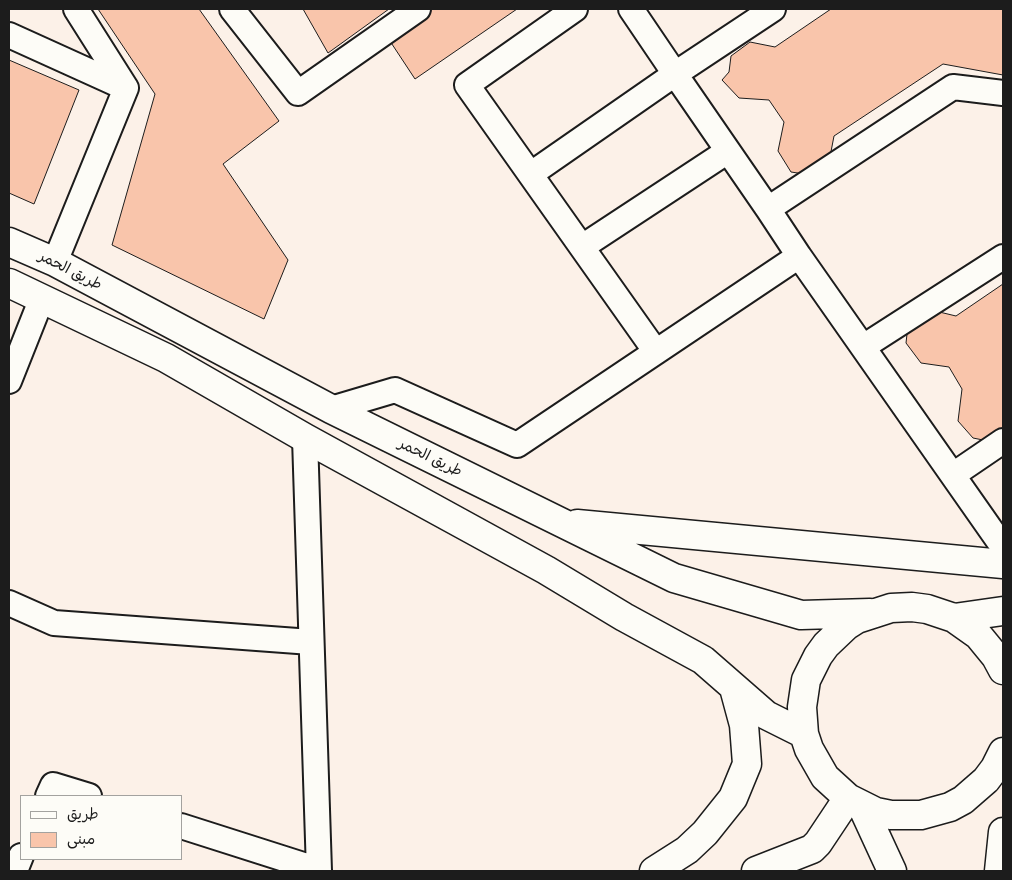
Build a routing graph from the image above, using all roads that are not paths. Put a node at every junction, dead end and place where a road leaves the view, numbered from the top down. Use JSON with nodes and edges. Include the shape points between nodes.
{"nodes":[{"id":1,"x":76,"y":9,"type":"edge"},
{"id":2,"x":232,"y":9,"type":"edge"},
{"id":3,"x":418,"y":9,"type":"edge"},
{"id":4,"x":575,"y":9,"type":"edge"},
{"id":5,"x":632,"y":9,"type":"edge"},
{"id":6,"x":773,"y":9,"type":"edge"},
{"id":7,"x":9,"y":34,"type":"edge"},
{"id":8,"x":675,"y":74,"type":"junction"},
{"id":9,"x":126,"y":88,"type":"junction"},
{"id":10,"x":1003,"y":93,"type":"edge"},
{"id":11,"x":728,"y":151,"type":"junction"},
{"id":12,"x":531,"y":174,"type":"junction"},
{"id":13,"x":768,"y":209,"type":"junction"},
{"id":14,"x":9,"y":242,"type":"edge"},
{"id":15,"x":582,"y":247,"type":"junction"},
{"id":16,"x":799,"y":256,"type":"junction"},
{"id":17,"x":1003,"y":258,"type":"edge"},
{"id":18,"x":55,"y":262,"type":"junction"},
{"id":19,"x":9,"y":282,"type":"edge"},
{"id":20,"x":42,"y":298,"type":"junction"},
{"id":21,"x":863,"y":347,"type":"junction"},
{"id":22,"x":656,"y":352,"type":"junction"},
{"id":23,"x":9,"y":381,"type":"edge"},
{"id":24,"x":331,"y":409,"type":"junction"},
{"id":25,"x":305,"y":438,"type":"junction"},
{"id":26,"x":1003,"y":441,"type":"edge"},
{"id":27,"x":953,"y":475,"type":"junction"},
{"id":28,"x":559,"y":522,"type":"junction"},
{"id":29,"x":1003,"y":547,"type":"edge"},
{"id":30,"x":1003,"y":564,"type":"edge"},
{"id":31,"x":9,"y":603,"type":"edge"},
{"id":32,"x":1003,"y":611,"type":"edge"},
{"id":33,"x":870,"y":614,"type":"junction"},
{"id":34,"x":954,"y":618,"type":"junction"},
{"id":35,"x":311,"y":642,"type":"junction"},
{"id":36,"x":1003,"y":670,"type":"edge"},
{"id":37,"x":734,"y":688,"type":"junction"},
{"id":38,"x":804,"y":734,"type":"junction"},
{"id":39,"x":1003,"y":752,"type":"edge"},
{"id":40,"x":48,"y":795,"type":"edge"},
{"id":41,"x":86,"y":795,"type":"edge"},
{"id":42,"x":855,"y":802,"type":"junction"},
{"id":43,"x":182,"y":826,"type":"edge"},
{"id":44,"x":1003,"y":832,"type":"edge"},
{"id":45,"x":20,"y":858,"type":"edge"},
{"id":46,"x":14,"y":871,"type":"edge"},
{"id":47,"x":319,"y":871,"type":"edge"},
{"id":48,"x":654,"y":871,"type":"edge"},
{"id":49,"x":756,"y":871,"type":"edge"},
{"id":50,"x":892,"y":871,"type":"edge"},
{"id":51,"x":999,"y":871,"type":"edge"}],
"edges":[{"from":1,"to":9,"type":"street"},
{"from":2,"to":3,"type":"street","via":[[298,93]]},
{"from":4,"to":12,"type":"street","via":[[467,85]]},
{"from":5,"to":8,"type":"street"},
{"from":6,"to":8,"type":"street"},
{"from":7,"to":9,"type":"street"},
{"from":8,"to":11,"type":"street"},
{"from":8,"to":12,"type":"street"},
{"from":9,"to":18,"type":"street"},
{"from":10,"to":13,"type":"street","via":[[953,87]]},
{"from":11,"to":13,"type":"street"},
{"from":11,"to":15,"type":"street"},
{"from":12,"to":15,"type":"street"},
{"from":13,"to":16,"type":"street"},
{"from":14,"to":18,"type":"street","name":"طريق الحمر"},
{"from":15,"to":22,"type":"street"},
{"from":16,"to":21,"type":"street"},
{"from":16,"to":22,"type":"street"},
{"from":17,"to":21,"type":"street"},
{"from":18,"to":24,"type":"street","name":"طريق الحمر"},
{"from":19,"to":20,"type":"street"},
{"from":20,"to":23,"type":"street"},
{"from":20,"to":25,"type":"street","via":[[166,358]]},
{"from":21,"to":27,"type":"street"},
{"from":22,"to":24,"type":"street","via":[[517,445],[395,390]]},
{"from":24,"to":28,"type":"street","name":"طريق الحمر"},
{"from":25,"to":35,"type":"street"},
{"from":25,"to":37,"type":"street","via":[[702,660]]},
{"from":26,"to":27,"type":"street"},
{"from":27,"to":29,"type":"street"},
{"from":28,"to":30,"type":"street"},
{"from":28,"to":33,"type":"street","name":"طريق الحمر","via":[[674,578],[801,616]]},
{"from":31,"to":35,"type":"street","via":[[54,624]]},
{"from":32,"to":34,"type":"street"},
{"from":33,"to":34,"type":"street","via":[[912,607]]},
{"from":33,"to":38,"type":"street","via":[[846,626],[818,656],[803,693]]},
{"from":34,"to":36,"type":"street","via":[[978,634]]},
{"from":35,"to":47,"type":"street"},
{"from":37,"to":38,"type":"street","via":[[766,715]]},
{"from":37,"to":48,"type":"street","via":[[744,725],[747,764],[733,798],[687,850]]},
{"from":38,"to":42,"type":"street","via":[[808,749],[824,777]]},
{"from":39,"to":42,"type":"street","via":[[995,768],[975,791],[943,809],[906,816],[884,813]]},
{"from":40,"to":41,"type":"street","via":[[53,785]]},
{"from":42,"to":49,"type":"street","via":[[812,849]]},
{"from":42,"to":50,"type":"street"},
{"from":43,"to":47,"type":"street"},
{"from":44,"to":51,"type":"street"},
{"from":45,"to":46,"type":"street"}]}
